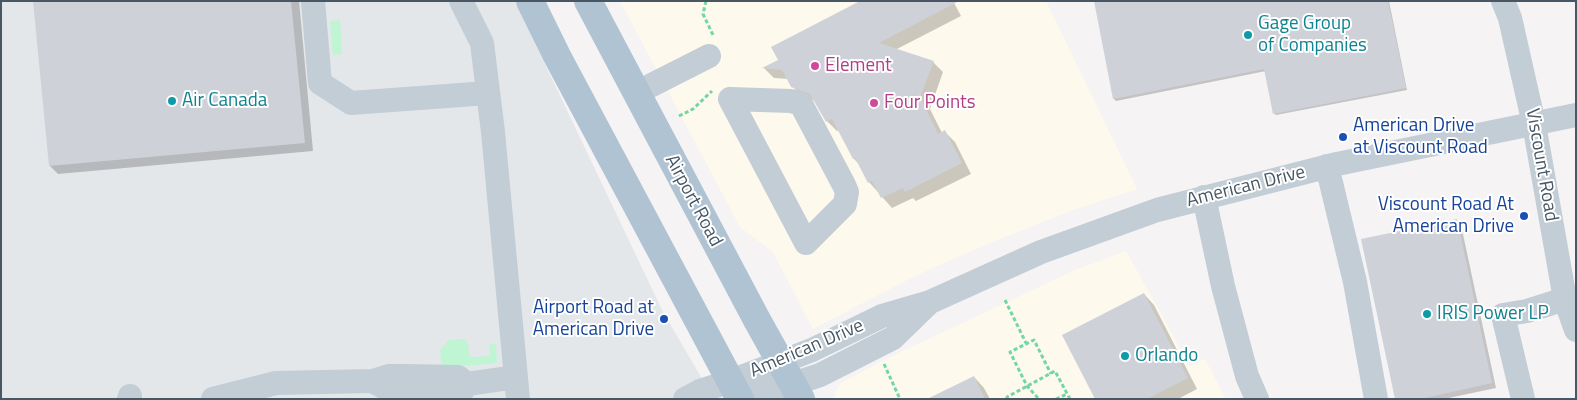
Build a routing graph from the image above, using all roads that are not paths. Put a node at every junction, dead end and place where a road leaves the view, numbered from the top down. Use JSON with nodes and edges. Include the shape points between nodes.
{"nodes":[{"id":1,"x":313,"y":1,"type":"edge"},
{"id":2,"x":461,"y":1,"type":"edge"},
{"id":3,"x":530,"y":1,"type":"edge"},
{"id":4,"x":588,"y":1,"type":"edge"},
{"id":5,"x":1503,"y":1,"type":"edge"},
{"id":6,"x":712,"y":48,"type":"road end"},
{"id":7,"x":488,"y":93,"type":"junction"},
{"id":8,"x":636,"y":93,"type":"junction"},
{"id":9,"x":721,"y":95,"type":"joint"},
{"id":10,"x":1576,"y":115,"type":"edge"},
{"id":11,"x":1534,"y":124,"type":"junction"},
{"id":12,"x":1327,"y":166,"type":"junction"},
{"id":13,"x":1204,"y":197,"type":"junction"},
{"id":14,"x":1565,"y":299,"type":"junction"},
{"id":15,"x":1576,"y":330,"type":"edge"},
{"id":16,"x":792,"y":382,"type":"edge"},
{"id":17,"x":517,"y":388,"type":"edge"},
{"id":18,"x":740,"y":393,"type":"edge"},
{"id":19,"x":213,"y":399,"type":"edge"},
{"id":20,"x":685,"y":399,"type":"edge"},
{"id":21,"x":1257,"y":399,"type":"edge"},
{"id":22,"x":1376,"y":399,"type":"edge"},
{"id":23,"x":1523,"y":399,"type":"edge"}],
"edges":[{"from":1,"to":7,"type":"street","via":[[320,83],[351,103]]},
{"from":2,"to":7,"type":"street","via":[[482,43]]},
{"from":3,"to":18,"type":"main road"},
{"from":4,"to":8,"type":"main road","name":"Airport Road"},
{"from":5,"to":11,"type":"street","name":"Viscount Road","via":[[1510,18]]},
{"from":6,"to":8,"type":"street"},
{"from":7,"to":17,"type":"street"},
{"from":8,"to":16,"type":"main road","name":"Airport Road"},
{"from":9,"to":9,"type":"street","via":[[801,104],[847,192],[845,204],[806,243]]},
{"from":10,"to":11,"type":"street","name":"American Drive"},
{"from":11,"to":12,"type":"street","name":"American Drive"},
{"from":11,"to":14,"type":"street","name":"Viscount Road"},
{"from":12,"to":13,"type":"street","name":"American Drive"},
{"from":12,"to":22,"type":"street","via":[[1355,282]]},
{"from":13,"to":16,"type":"street","name":"American Drive","via":[[1157,210],[1041,252],[930,302],[894,338],[820,375]]},
{"from":13,"to":21,"type":"street","via":[[1223,286],[1247,376]]},
{"from":14,"to":15,"type":"street","name":"Viscount Road"},
{"from":14,"to":23,"type":"street","via":[[1503,315]]},
{"from":16,"to":18,"type":"street","name":"American Drive"},
{"from":17,"to":19,"type":"street","via":[[467,384],[460,394],[411,393],[389,390],[373,381],[276,383]]},
{"from":18,"to":20,"type":"street","name":"American Drive","via":[[700,391]]}]}
